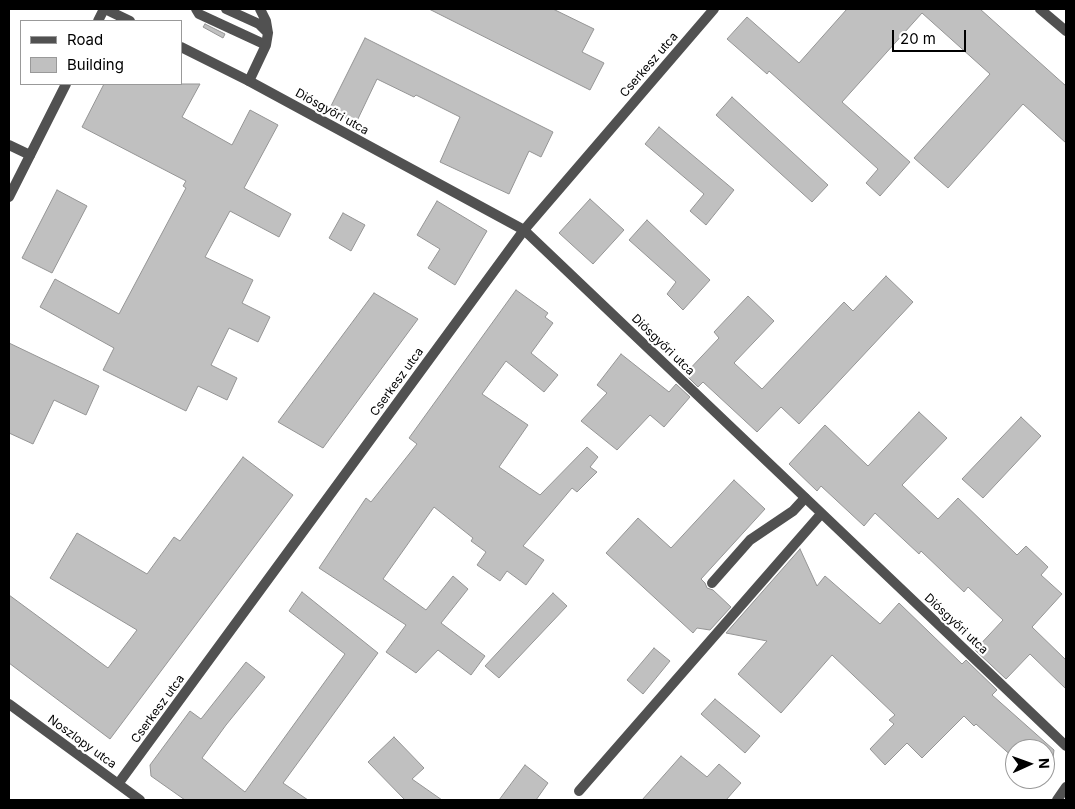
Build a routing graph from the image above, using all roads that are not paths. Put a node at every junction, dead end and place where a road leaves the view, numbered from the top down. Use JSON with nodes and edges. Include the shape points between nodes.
{"nodes":[{"id":1,"x":105,"y":9,"type":"edge"},
{"id":2,"x":196,"y":9,"type":"edge"},
{"id":3,"x":226,"y":9,"type":"edge"},
{"id":4,"x":260,"y":9,"type":"edge"},
{"id":5,"x":714,"y":9,"type":"edge"},
{"id":6,"x":1040,"y":9,"type":"edge"},
{"id":7,"x":99,"y":20,"type":"edge"},
{"id":8,"x":128,"y":20,"type":"edge"},
{"id":9,"x":1066,"y":31,"type":"edge"},
{"id":10,"x":268,"y":33,"type":"junction"},
{"id":11,"x":266,"y":45,"type":"junction"},
{"id":12,"x":182,"y":48,"type":"edge"},
{"id":13,"x":249,"y":81,"type":"junction"},
{"id":14,"x":65,"y":85,"type":"edge"},
{"id":15,"x":9,"y":145,"type":"edge"},
{"id":16,"x":30,"y":155,"type":"junction"},
{"id":17,"x":9,"y":197,"type":"edge"},
{"id":18,"x":524,"y":230,"type":"junction"},
{"id":19,"x":805,"y":498,"type":"junction"},
{"id":20,"x":821,"y":514,"type":"junction"},
{"id":21,"x":712,"y":583,"type":"dead end"},
{"id":22,"x":9,"y":704,"type":"edge"},
{"id":23,"x":1066,"y":746,"type":"edge"},
{"id":24,"x":118,"y":784,"type":"junction"},
{"id":25,"x":1066,"y":787,"type":"edge"},
{"id":26,"x":579,"y":791,"type":"dead end"},
{"id":27,"x":140,"y":800,"type":"edge"},
{"id":28,"x":1057,"y":800,"type":"edge"}],
"edges":[{"from":1,"to":7,"type":"street"},
{"from":1,"to":8,"type":"street"},
{"from":2,"to":11,"type":"street","via":[[200,14]]},
{"from":3,"to":10,"type":"street","via":[[259,24]]},
{"from":4,"to":10,"type":"street"},
{"from":5,"to":18,"type":"street","name":"Cserkesz utca"},
{"from":6,"to":9,"type":"street"},
{"from":10,"to":11,"type":"street"},
{"from":11,"to":13,"type":"street"},
{"from":12,"to":13,"type":"street","name":"Diósgyőri utca"},
{"from":13,"to":18,"type":"street","name":"Diósgyőri utca"},
{"from":14,"to":16,"type":"street"},
{"from":15,"to":16,"type":"street"},
{"from":16,"to":17,"type":"street"},
{"from":18,"to":19,"type":"street","name":"Diósgyőri utca"},
{"from":18,"to":24,"type":"street","name":"Cserkesz utca"},
{"from":19,"to":20,"type":"street","name":"Diósgyőri utca"},
{"from":19,"to":21,"type":"street","via":[[793,511],[750,540]]},
{"from":20,"to":23,"type":"street","name":"Diósgyőri utca"},
{"from":20,"to":26,"type":"street"},
{"from":22,"to":24,"type":"street","name":"Noszlopy utca"},
{"from":24,"to":27,"type":"street","name":"Noszlopy utca"},
{"from":25,"to":28,"type":"street"}]}
